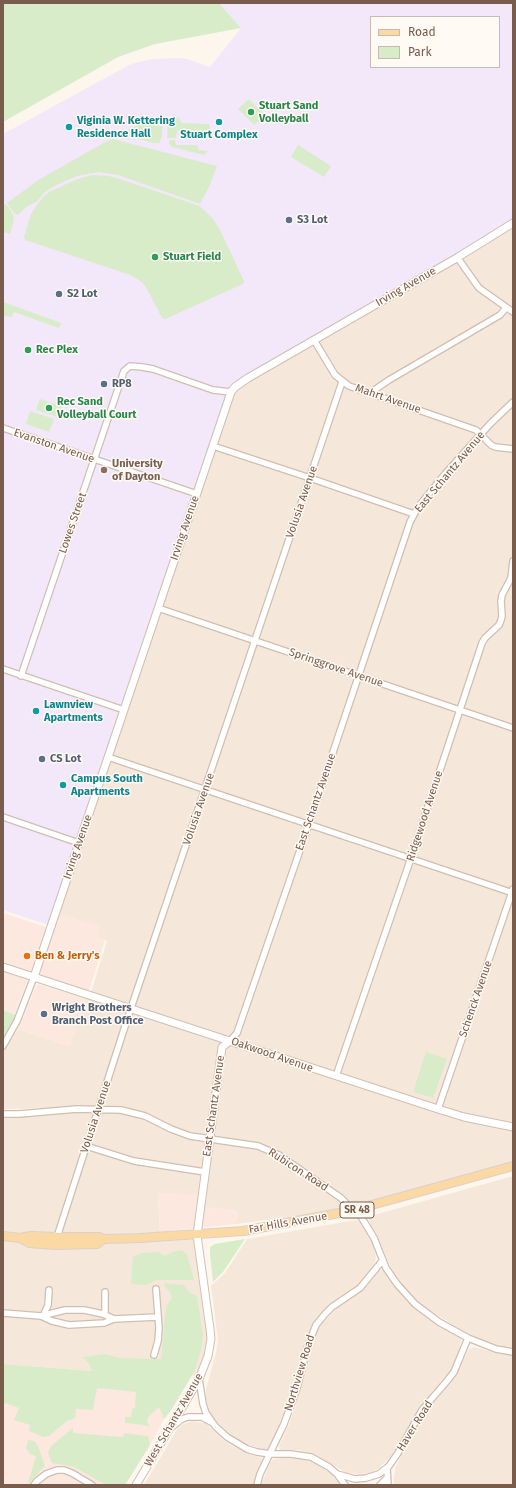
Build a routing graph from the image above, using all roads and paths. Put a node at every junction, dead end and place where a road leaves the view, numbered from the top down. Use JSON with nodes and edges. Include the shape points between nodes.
{"nodes":[{"id":1,"x":513,"y":223,"type":"edge"},
{"id":2,"x":457,"y":257,"type":"junction"},
{"id":3,"x":506,"y":308,"type":"junction"},
{"id":4,"x":513,"y":312,"type":"edge"},
{"id":5,"x":314,"y":340,"type":"junction"},
{"id":6,"x":342,"y":382,"type":"junction"},
{"id":7,"x":231,"y":392,"type":"junction"},
{"id":8,"x":370,"y":393,"type":"junction"},
{"id":9,"x":513,"y":402,"type":"edge"},
{"id":10,"x":3,"y":428,"type":"edge"},
{"id":11,"x":481,"y":434,"type":"junction"},
{"id":12,"x":213,"y":446,"type":"junction"},
{"id":13,"x":513,"y":449,"type":"edge"},
{"id":14,"x":94,"y":459,"type":"junction"},
{"id":15,"x":310,"y":478,"type":"junction"},
{"id":16,"x":197,"y":494,"type":"junction"},
{"id":17,"x":414,"y":514,"type":"junction"},
{"id":18,"x":513,"y":561,"type":"edge"},
{"id":19,"x":158,"y":608,"type":"junction"},
{"id":20,"x":255,"y":640,"type":"junction"},
{"id":21,"x":3,"y":669,"type":"edge"},
{"id":22,"x":358,"y":675,"type":"junction"},
{"id":23,"x":22,"y":676,"type":"junction"},
{"id":24,"x":124,"y":710,"type":"junction"},
{"id":25,"x":460,"y":711,"type":"junction"},
{"id":26,"x":513,"y":728,"type":"edge"},
{"id":27,"x":108,"y":757,"type":"junction"},
{"id":28,"x":205,"y":790,"type":"junction"},
{"id":29,"x":3,"y":817,"type":"edge"},
{"id":30,"x":308,"y":824,"type":"junction"},
{"id":31,"x":79,"y":842,"type":"junction"},
{"id":32,"x":411,"y":858,"type":"junction"},
{"id":33,"x":513,"y":891,"type":"edge"},
{"id":34,"x":3,"y":966,"type":"edge"},
{"id":35,"x":34,"y":977,"type":"junction"},
{"id":36,"x":131,"y":1009,"type":"junction"},
{"id":37,"x":230,"y":1041,"type":"junction"},
{"id":38,"x":3,"y":1046,"type":"edge"},
{"id":39,"x":336,"y":1076,"type":"junction"},
{"id":40,"x":98,"y":1109,"type":"junction"},
{"id":41,"x":438,"y":1109,"type":"junction"},
{"id":42,"x":3,"y":1114,"type":"edge"},
{"id":43,"x":513,"y":1128,"type":"edge"},
{"id":44,"x":209,"y":1138,"type":"junction"},
{"id":45,"x":86,"y":1146,"type":"junction"},
{"id":46,"x":513,"y":1166,"type":"edge"},
{"id":47,"x":205,"y":1172,"type":"junction"},
{"id":48,"x":354,"y":1211,"type":"junction"},
{"id":49,"x":197,"y":1235,"type":"junction"},
{"id":50,"x":3,"y":1236,"type":"edge"},
{"id":51,"x":57,"y":1237,"type":"junction"},
{"id":52,"x":20,"y":1238,"type":"junction"},
{"id":53,"x":104,"y":1239,"type":"junction"},
{"id":54,"x":383,"y":1260,"type":"junction"},
{"id":55,"x":156,"y":1289,"type":"dead end"},
{"id":56,"x":49,"y":1290,"type":"dead end"},
{"id":57,"x":105,"y":1292,"type":"dead end"},
{"id":58,"x":3,"y":1313,"type":"edge"},
{"id":59,"x":43,"y":1315,"type":"junction"},
{"id":60,"x":106,"y":1315,"type":"junction"},
{"id":61,"x":157,"y":1317,"type":"junction"},
{"id":62,"x":114,"y":1319,"type":"junction"},
{"id":63,"x":468,"y":1338,"type":"junction"},
{"id":64,"x":513,"y":1352,"type":"edge"},
{"id":65,"x":154,"y":1355,"type":"dead end"},
{"id":66,"x":198,"y":1380,"type":"junction"},
{"id":67,"x":213,"y":1424,"type":"junction"},
{"id":68,"x":167,"y":1432,"type":"junction"},
{"id":69,"x":270,"y":1454,"type":"junction"},
{"id":70,"x":387,"y":1468,"type":"junction"},
{"id":71,"x":337,"y":1474,"type":"junction"},
{"id":72,"x":387,"y":1478,"type":"junction"},
{"id":73,"x":34,"y":1485,"type":"edge"},
{"id":74,"x":92,"y":1485,"type":"edge"},
{"id":75,"x":136,"y":1485,"type":"edge"},
{"id":76,"x":257,"y":1485,"type":"edge"},
{"id":77,"x":345,"y":1485,"type":"edge"},
{"id":78,"x":380,"y":1485,"type":"edge"},
{"id":79,"x":388,"y":1485,"type":"edge"}],
"edges":[{"from":1,"to":2,"type":"street","name":"Irving Avenue"},
{"from":2,"to":3,"type":"street","via":[[479,288]]},
{"from":2,"to":5,"type":"street","name":"Irving Avenue"},
{"from":3,"to":4,"type":"street"},
{"from":3,"to":8,"type":"street","via":[[490,322]]},
{"from":5,"to":6,"type":"street","name":"Mahrt Avenue","via":[[335,376]]},
{"from":5,"to":7,"type":"street","name":"Irving Avenue","via":[[248,378]]},
{"from":6,"to":8,"type":"street","name":"Mahrt Avenue"},
{"from":6,"to":15,"type":"street","name":"Volusia Avenue"},
{"from":7,"to":12,"type":"street","name":"Irving Avenue"},
{"from":7,"to":14,"type":"street","name":"Lowes Street","via":[[213,390],[153,369],[130,366],[124,370]]},
{"from":8,"to":11,"type":"street","name":"Mahrt Avenue","via":[[476,430]]},
{"from":9,"to":11,"type":"street","name":"East Schantz Avenue"},
{"from":10,"to":14,"type":"street","name":"Evanston Avenue"},
{"from":11,"to":13,"type":"street","via":[[495,447]]},
{"from":11,"to":17,"type":"street","name":"East Schantz Avenue"},
{"from":12,"to":15,"type":"street"},
{"from":12,"to":16,"type":"street","name":"Irving Avenue"},
{"from":14,"to":16,"type":"street","name":"Evanston Avenue"},
{"from":14,"to":23,"type":"street","name":"Lowes Street"},
{"from":15,"to":17,"type":"street"},
{"from":15,"to":20,"type":"street","name":"Volusia Avenue"},
{"from":16,"to":19,"type":"street","name":"Irving Avenue"},
{"from":17,"to":22,"type":"street","name":"East Schantz Avenue"},
{"from":18,"to":25,"type":"street","name":"Ridgewood Avenue","via":[[511,578],[500,601],[501,620],[482,643]]},
{"from":19,"to":20,"type":"street","name":"Springgrove Avenue"},
{"from":19,"to":24,"type":"street","name":"Irving Avenue"},
{"from":20,"to":22,"type":"street","name":"Springgrove Avenue"},
{"from":20,"to":28,"type":"street","name":"Volusia Avenue"},
{"from":21,"to":23,"type":"street"},
{"from":22,"to":25,"type":"street","name":"Springgrove Avenue"},
{"from":22,"to":30,"type":"street","name":"East Schantz Avenue"},
{"from":23,"to":24,"type":"street"},
{"from":24,"to":27,"type":"street","name":"Irving Avenue"},
{"from":25,"to":26,"type":"street","name":"Springgrove Avenue"},
{"from":25,"to":32,"type":"street","name":"Ridgewood Avenue"},
{"from":27,"to":28,"type":"street"},
{"from":27,"to":31,"type":"street","name":"Irving Avenue"},
{"from":28,"to":30,"type":"street"},
{"from":28,"to":36,"type":"street","name":"Volusia Avenue"},
{"from":29,"to":31,"type":"street"},
{"from":30,"to":32,"type":"street"},
{"from":30,"to":37,"type":"street","name":"East Schantz Avenue","via":[[237,1033]]},
{"from":31,"to":35,"type":"street","name":"Irving Avenue"},
{"from":32,"to":33,"type":"street"},
{"from":32,"to":39,"type":"street","name":"Ridgewood Avenue"},
{"from":33,"to":41,"type":"street","name":"Schenck Avenue"},
{"from":34,"to":35,"type":"street","name":"Oakwood Avenue"},
{"from":35,"to":36,"type":"street","name":"Oakwood Avenue"},
{"from":35,"to":38,"type":"street"},
{"from":36,"to":37,"type":"street","name":"Oakwood Avenue"},
{"from":36,"to":40,"type":"street","name":"Volusia Avenue"},
{"from":37,"to":39,"type":"street","name":"Oakwood Avenue"},
{"from":37,"to":44,"type":"street","name":"East Schantz Avenue","via":[[222,1048]]},
{"from":39,"to":41,"type":"street","name":"Oakwood Avenue"},
{"from":40,"to":42,"type":"street","name":"Rubicon Road"},
{"from":40,"to":44,"type":"street","name":"Rubicon Road","via":[[132,1112],[182,1133]]},
{"from":40,"to":45,"type":"street","name":"Volusia Avenue"},
{"from":41,"to":43,"type":"street","name":"Oakwood Avenue"},
{"from":44,"to":47,"type":"street","name":"East Schantz Avenue"},
{"from":44,"to":48,"type":"street","name":"Rubicon Road","via":[[245,1143],[269,1150],[341,1198]]},
{"from":45,"to":47,"type":"street","via":[[134,1161]]},
{"from":45,"to":51,"type":"street","name":"Volusia Avenue"},
{"from":46,"to":48,"type":"main road","name":"Far Hills Avenue","number":"SR 48"},
{"from":47,"to":49,"type":"street","name":"East Schantz Avenue"},
{"from":48,"to":49,"type":"main road","name":"Far Hills Avenue","number":"SR 48","via":[[243,1231]]},
{"from":48,"to":54,"type":"street","name":"Rubicon Road","via":[[374,1238]]},
{"from":49,"to":53,"type":"main road","name":"Far Hills Avenue","number":"SR 48"},
{"from":49,"to":66,"type":"street","name":"West Schantz Avenue","via":[[211,1339],[207,1360]]},
{"from":50,"to":52,"type":"main road","name":"Far Hills Avenue","number":"SR 48"},
{"from":51,"to":52,"type":"main road","name":"Far Hills Avenue","number":"SR 48"},
{"from":51,"to":53,"type":"main road","name":"Far Hills Avenue","number":"SR 48"},
{"from":52,"to":53,"type":"main road","name":"Far Hills Avenue","number":"SR 48","via":[[29,1243],[55,1245],[97,1244]]},
{"from":54,"to":63,"type":"street","name":"Rubicon Road","via":[[397,1284],[415,1304],[439,1322]]},
{"from":54,"to":69,"type":"street","name":"Northview Road","via":[[360,1288],[332,1307],[317,1324],[307,1347],[291,1405]]},
{"from":55,"to":61,"type":"street"},
{"from":56,"to":59,"type":"street","via":[[48,1305]]},
{"from":57,"to":60,"type":"street"},
{"from":58,"to":59,"type":"street"},
{"from":59,"to":60,"type":"street","via":[[65,1310],[84,1310]]},
{"from":59,"to":62,"type":"street","via":[[52,1321],[69,1325],[104,1323]]},
{"from":60,"to":62,"type":"street"},
{"from":61,"to":62,"type":"street"},
{"from":61,"to":65,"type":"street","via":[[158,1341]]},
{"from":63,"to":64,"type":"street","name":"Rubicon Road","via":[[489,1347]]},
{"from":63,"to":70,"type":"street","name":"Haver Road","via":[[454,1372],[422,1410]]},
{"from":66,"to":67,"type":"street","via":[[205,1410]]},
{"from":66,"to":68,"type":"street","name":"West Schantz Avenue"},
{"from":67,"to":68,"type":"street","via":[[202,1417],[188,1417]]},
{"from":67,"to":69,"type":"street","via":[[237,1444]]},
{"from":68,"to":75,"type":"street","name":"West Schantz Avenue"},
{"from":69,"to":71,"type":"street","via":[[291,1454],[311,1458]]},
{"from":69,"to":76,"type":"street","name":"Northview Road"},
{"from":70,"to":71,"type":"street","name":"Haver Road","via":[[366,1478],[355,1479]]},
{"from":70,"to":72,"type":"street"},
{"from":71,"to":77,"type":"street"},
{"from":72,"to":78,"type":"street"},
{"from":72,"to":79,"type":"street"},
{"from":73,"to":74,"type":"street","via":[[46,1474],[57,1470],[72,1473]]}]}
